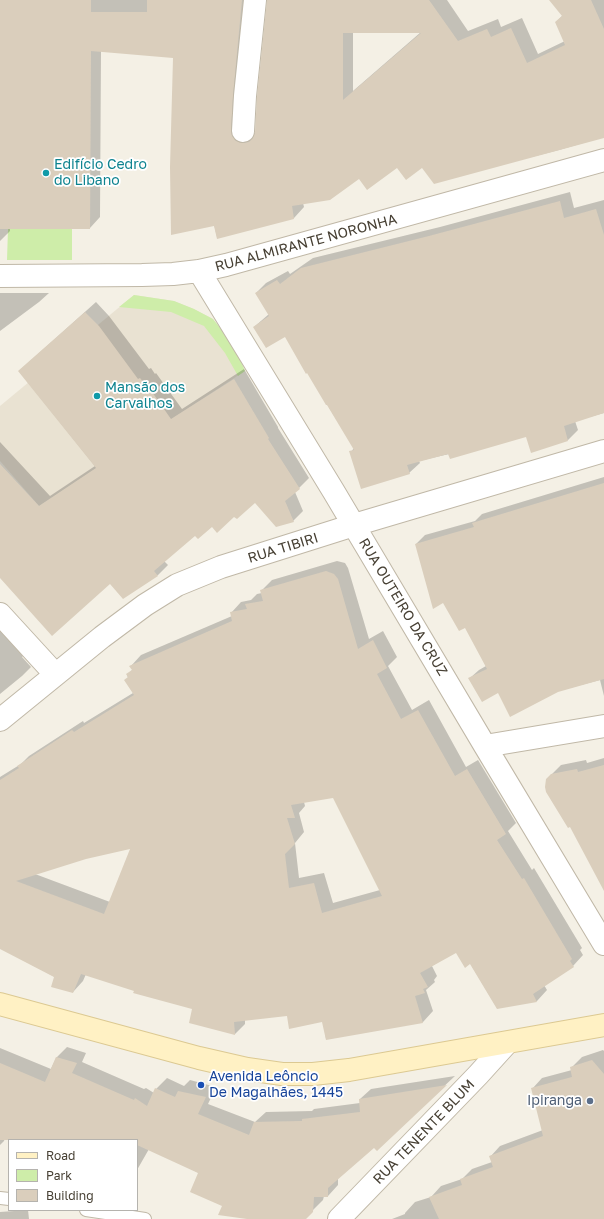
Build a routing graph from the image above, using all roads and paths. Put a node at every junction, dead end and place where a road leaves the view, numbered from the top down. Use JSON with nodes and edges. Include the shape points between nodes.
{"nodes":[{"id":1,"x":255,"y":0,"type":"edge"},
{"id":2,"x":243,"y":131,"type":"dead end"},
{"id":3,"x":604,"y":160,"type":"edge"},
{"id":4,"x":199,"y":271,"type":"junction"},
{"id":5,"x":0,"y":276,"type":"edge"},
{"id":6,"x":604,"y":451,"type":"edge"},
{"id":7,"x":354,"y":525,"type":"junction"},
{"id":8,"x":0,"y":614,"type":"edge"},
{"id":9,"x":55,"y":674,"type":"junction"},
{"id":10,"x":0,"y":720,"type":"edge"},
{"id":11,"x":604,"y":726,"type":"edge"},
{"id":12,"x":485,"y":746,"type":"junction"},
{"id":13,"x":604,"y":944,"type":"edge"},
{"id":14,"x":0,"y":1004,"type":"edge"},
{"id":15,"x":604,"y":1025,"type":"edge"},
{"id":16,"x":507,"y":1043,"type":"junction"},
{"id":17,"x":93,"y":1211,"type":"edge"},
{"id":18,"x":145,"y":1219,"type":"edge"},
{"id":19,"x":339,"y":1219,"type":"edge"}],
"edges":[{"from":1,"to":2,"type":"street"},
{"from":3,"to":4,"type":"street","name":"RUA ALMIRANTE NORONHA"},
{"from":4,"to":5,"type":"street","name":"RUA ALMIRANTE NORONHA","via":[[142,276]]},
{"from":4,"to":7,"type":"street","name":"RUA OUTEIRO DA CRUZ"},
{"from":6,"to":7,"type":"street","name":"RUA TIBIRI"},
{"from":7,"to":9,"type":"street","name":"RUA TIBIRI","via":[[221,567],[177,585],[145,605]]},
{"from":7,"to":12,"type":"street","name":"RUA OUTEIRO DA CRUZ"},
{"from":8,"to":9,"type":"street"},
{"from":9,"to":10,"type":"street","name":"RUA TIBIRI"},
{"from":11,"to":12,"type":"street"},
{"from":12,"to":13,"type":"street","name":"RUA OUTEIRO DA CRUZ"},
{"from":14,"to":16,"type":"main road","via":[[199,1058],[282,1074],[349,1070]]},
{"from":15,"to":16,"type":"main road"},
{"from":16,"to":19,"type":"street","name":"RUA TENENTE BLUM"},
{"from":17,"to":18,"type":"lane"}]}
